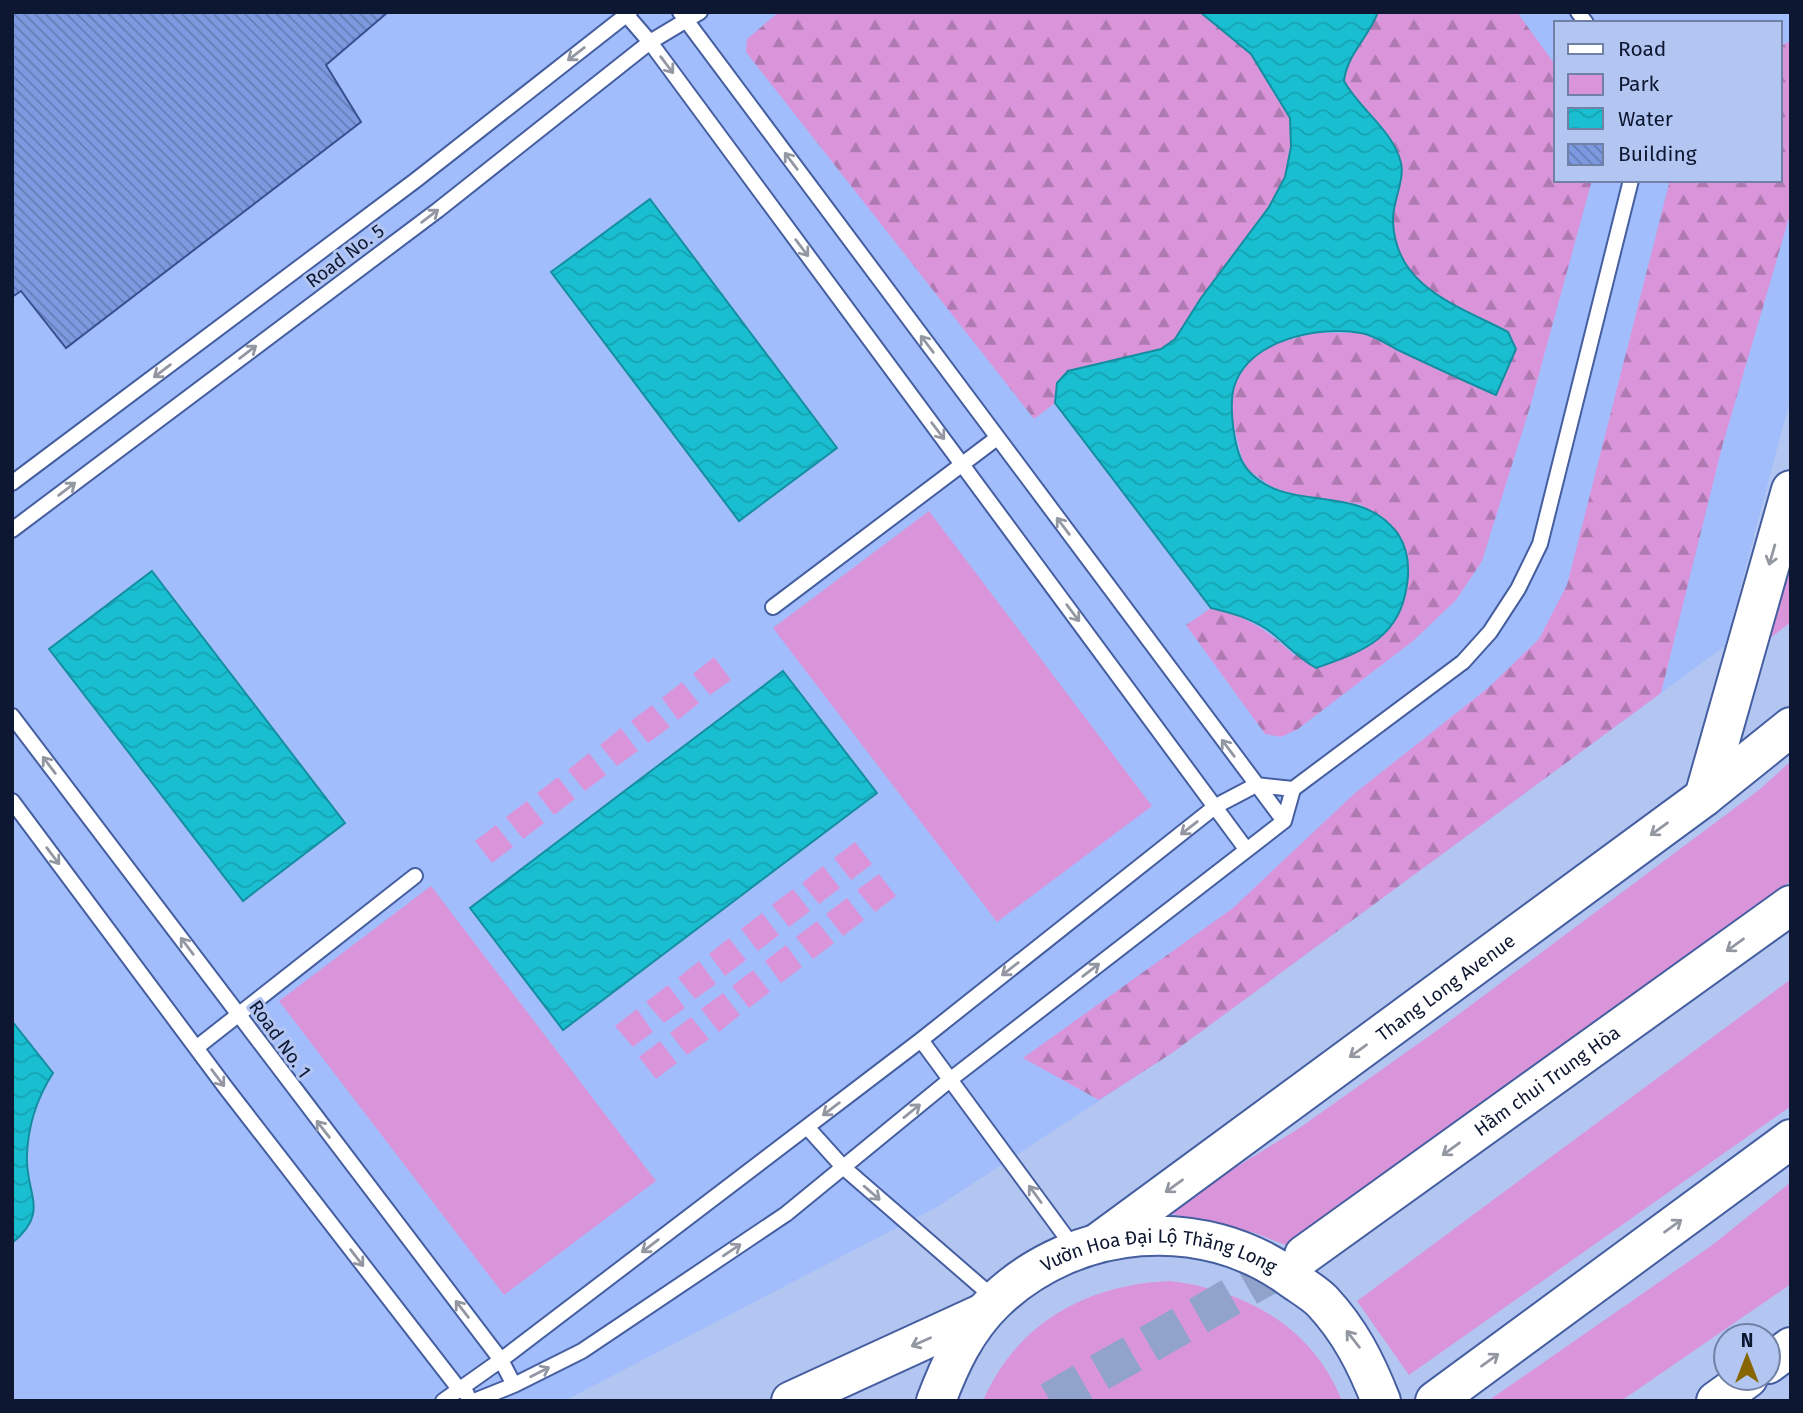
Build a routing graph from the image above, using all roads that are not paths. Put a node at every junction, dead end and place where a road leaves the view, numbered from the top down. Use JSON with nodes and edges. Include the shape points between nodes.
{"nodes":[{"id":1,"x":700,"y":12,"type":"edge"},
{"id":2,"x":627,"y":13,"type":"edge"},
{"id":3,"x":684,"y":17,"type":"edge"},
{"id":4,"x":650,"y":42,"type":"junction"},
{"id":5,"x":1631,"y":182,"type":"edge"},
{"id":6,"x":997,"y":438,"type":"junction"},
{"id":7,"x":963,"y":464,"type":"junction"},
{"id":8,"x":12,"y":483,"type":"edge"},
{"id":9,"x":1791,"y":490,"type":"edge"},
{"id":10,"x":12,"y":530,"type":"edge"},
{"id":11,"x":773,"y":607,"type":"dead end"},
{"id":12,"x":12,"y":716,"type":"edge"},
{"id":13,"x":1791,"y":727,"type":"edge"},
{"id":14,"x":1256,"y":785,"type":"junction"},
{"id":15,"x":1293,"y":789,"type":"junction"},
{"id":16,"x":1704,"y":797,"type":"junction"},
{"id":17,"x":12,"y":801,"type":"edge"},
{"id":18,"x":1216,"y":806,"type":"junction"},
{"id":19,"x":1284,"y":821,"type":"junction"},
{"id":20,"x":1246,"y":849,"type":"junction"},
{"id":21,"x":415,"y":876,"type":"dead end"},
{"id":22,"x":1791,"y":905,"type":"edge"},
{"id":23,"x":239,"y":1015,"type":"junction"},
{"id":24,"x":921,"y":1040,"type":"junction"},
{"id":25,"x":196,"y":1048,"type":"junction"},
{"id":26,"x":951,"y":1079,"type":"junction"},
{"id":27,"x":807,"y":1126,"type":"junction"},
{"id":28,"x":1791,"y":1139,"type":"edge"},
{"id":29,"x":843,"y":1167,"type":"junction"},
{"id":30,"x":1087,"y":1246,"type":"junction"},
{"id":31,"x":1304,"y":1255,"type":"tunnel mouth"},
{"id":32,"x":990,"y":1307,"type":"junction"},
{"id":33,"x":501,"y":1360,"type":"junction"},
{"id":34,"x":514,"y":1385,"type":"junction"},
{"id":35,"x":458,"y":1390,"type":"junction"},
{"id":36,"x":476,"y":1400,"type":"edge"},
{"id":37,"x":443,"y":1401,"type":"edge"},
{"id":38,"x":792,"y":1401,"type":"edge"},
{"id":39,"x":936,"y":1401,"type":"edge"},
{"id":40,"x":1381,"y":1401,"type":"edge"},
{"id":41,"x":1435,"y":1401,"type":"edge"}],
"edges":[{"from":1,"to":3,"type":"lane","name":"Road No. 5"},
{"from":2,"to":4,"type":"lane"},
{"from":2,"to":8,"type":"lane","name":"Road No. 5","one_way":true,"via":[[416,180]]},
{"from":3,"to":4,"type":"lane","name":"Road No. 5"},
{"from":6,"to":3,"type":"lane","one_way":true},
{"from":4,"to":7,"type":"lane","one_way":true},
{"from":10,"to":4,"type":"lane","name":"Road No. 5","one_way":true,"via":[[438,210]]},
{"from":5,"to":15,"type":"lane","via":[[1541,544],[1518,589],[1490,632],[1463,662]]},
{"from":6,"to":7,"type":"lane"},
{"from":14,"to":6,"type":"lane","one_way":true},
{"from":7,"to":11,"type":"lane"},
{"from":7,"to":18,"type":"lane","one_way":true},
{"from":9,"to":16,"type":"main road","one_way":true},
{"from":23,"to":12,"type":"lane","name":"Road No. 1","one_way":true},
{"from":13,"to":16,"type":"main road","name":"Thang Long Avenue"},
{"from":14,"to":15,"type":"lane"},
{"from":14,"to":18,"type":"lane"},
{"from":14,"to":19,"type":"lane"},
{"from":15,"to":19,"type":"lane"},
{"from":16,"to":30,"type":"main road","name":"Thang Long Avenue","one_way":true},
{"from":17,"to":25,"type":"lane","one_way":true},
{"from":18,"to":20,"type":"lane"},
{"from":18,"to":24,"type":"lane","one_way":true},
{"from":19,"to":20,"type":"lane"},
{"from":26,"to":20,"type":"lane","one_way":true},
{"from":21,"to":23,"type":"lane"},
{"from":22,"to":31,"type":"main road","name":"Hầm chui Trung Hòa","one_way":true},
{"from":23,"to":25,"type":"lane"},
{"from":33,"to":23,"type":"lane","name":"Road No. 1","one_way":true},
{"from":24,"to":26,"type":"lane"},
{"from":24,"to":27,"type":"lane","one_way":true},
{"from":25,"to":35,"type":"lane","one_way":true},
{"from":29,"to":26,"type":"lane","one_way":true},
{"from":30,"to":26,"type":"lane","one_way":true},
{"from":27,"to":29,"type":"lane"},
{"from":27,"to":33,"type":"lane","one_way":true},
{"from":41,"to":28,"type":"main road","one_way":true},
{"from":29,"to":32,"type":"lane","one_way":true},
{"from":34,"to":29,"type":"lane","one_way":true,"via":[[582,1352],[786,1214]]},
{"from":30,"to":32,"type":"main road","name":"Vườn Hoa Đại Lộ Thăng Long","via":[[1033,1270]]},
{"from":40,"to":30,"type":"main road","name":"Vườn Hoa Đại Lộ Thăng Long","one_way":true,"via":[[1360,1349],[1321,1300],[1270,1262],[1210,1240],[1155,1234]]},
{"from":32,"to":38,"type":"main road","one_way":true},
{"from":32,"to":39,"type":"main road","name":"Vườn Hoa Đại Lộ Thăng Long","via":[[952,1359]]},
{"from":33,"to":34,"type":"lane","name":"Road No. 1"},
{"from":33,"to":35,"type":"lane"},
{"from":34,"to":36,"type":"lane"},
{"from":35,"to":36,"type":"lane"},
{"from":35,"to":37,"type":"lane"}]}
